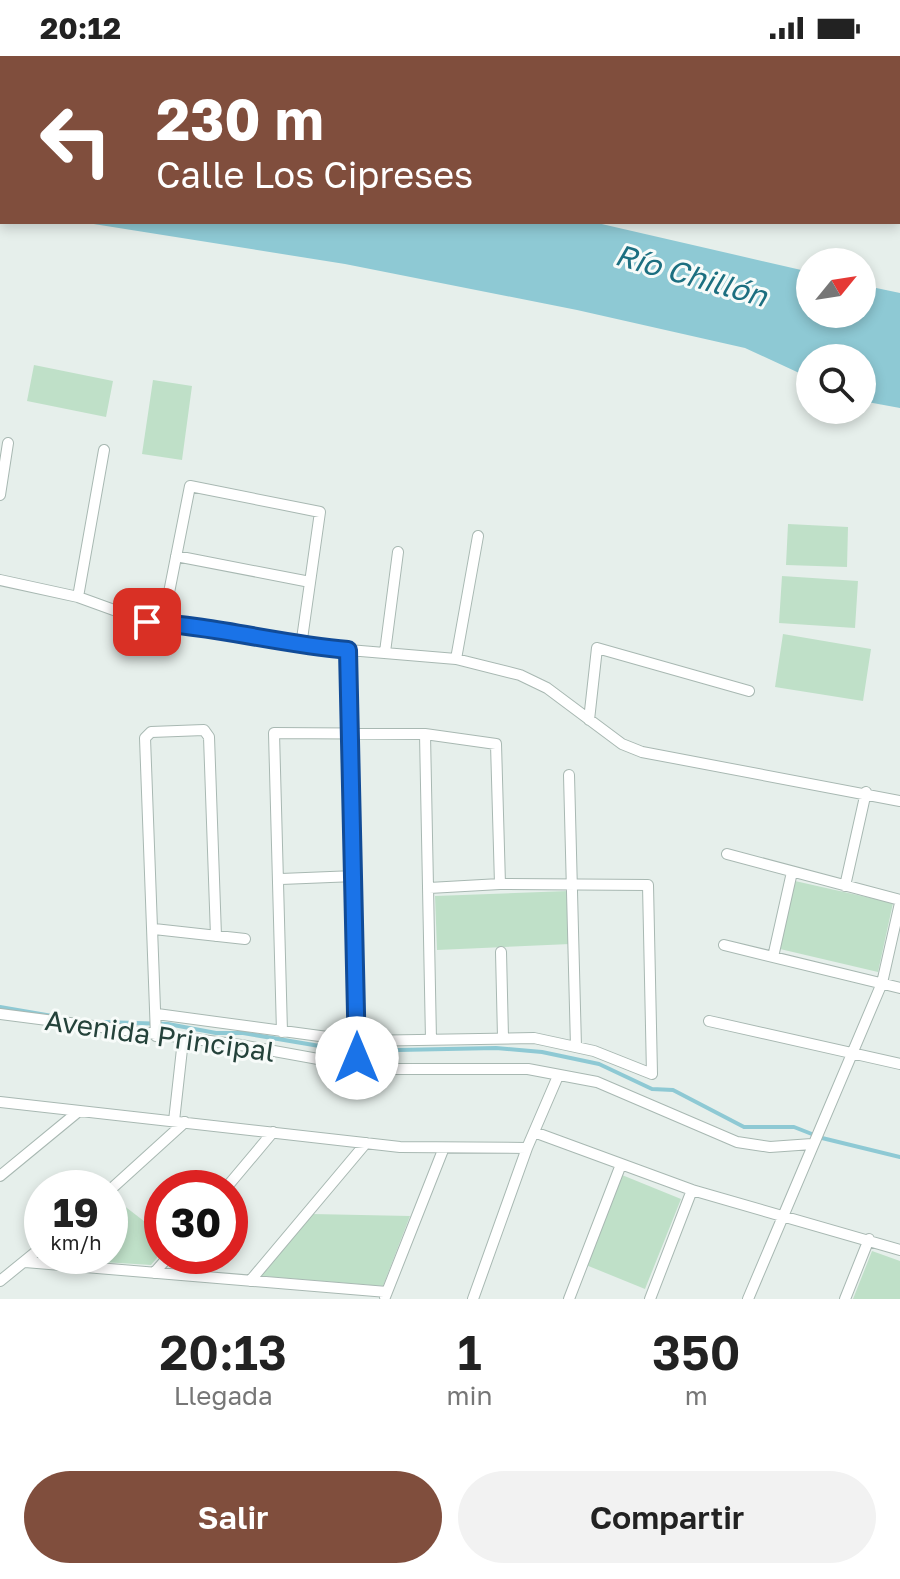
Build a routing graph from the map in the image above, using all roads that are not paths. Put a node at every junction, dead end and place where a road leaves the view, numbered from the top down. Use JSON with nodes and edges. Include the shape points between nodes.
{"nodes":[{"id":1,"x":8,"y":443,"type":"dead end"},
{"id":2,"x":104,"y":450,"type":"dead end"},
{"id":3,"x":0,"y":495,"type":"edge"},
{"id":4,"x":478,"y":536,"type":"dead end"},
{"id":5,"x":398,"y":552,"type":"dead end"},
{"id":6,"x":176,"y":556,"type":"junction"},
{"id":7,"x":0,"y":580,"type":"edge"},
{"id":8,"x":310,"y":582,"type":"junction"},
{"id":9,"x":78,"y":597,"type":"junction"},
{"id":10,"x":163,"y":623,"type":"junction"},
{"id":11,"x":301,"y":646,"type":"junction"},
{"id":12,"x":348,"y":650,"type":"junction"},
{"id":13,"x":385,"y":652,"type":"junction"},
{"id":14,"x":456,"y":659,"type":"junction"},
{"id":15,"x":749,"y":691,"type":"dead end"},
{"id":16,"x":589,"y":720,"type":"junction"},
{"id":17,"x":350,"y":731,"type":"junction"},
{"id":18,"x":425,"y":734,"type":"junction"},
{"id":19,"x":569,"y":775,"type":"dead end"},
{"id":20,"x":866,"y":792,"type":"junction"},
{"id":21,"x":900,"y":801,"type":"edge"},
{"id":22,"x":727,"y":854,"type":"dead end"},
{"id":23,"x":792,"y":872,"type":"junction"},
{"id":24,"x":355,"y":876,"type":"junction"},
{"id":25,"x":281,"y":879,"type":"junction"},
{"id":26,"x":500,"y":884,"type":"junction"},
{"id":27,"x":572,"y":884,"type":"junction"},
{"id":28,"x":845,"y":886,"type":"junction"},
{"id":29,"x":429,"y":888,"type":"junction"},
{"id":30,"x":900,"y":901,"type":"edge"},
{"id":31,"x":154,"y":929,"type":"junction"},
{"id":32,"x":216,"y":936,"type":"junction"},
{"id":33,"x":245,"y":939,"type":"dead end"},
{"id":34,"x":724,"y":945,"type":"dead end"},
{"id":35,"x":501,"y":952,"type":"dead end"},
{"id":36,"x":773,"y":957,"type":"junction"},
{"id":37,"x":882,"y":983,"type":"junction"},
{"id":38,"x":900,"y":988,"type":"edge"},
{"id":39,"x":0,"y":1014,"type":"edge"},
{"id":40,"x":157,"y":1014,"type":"junction"},
{"id":41,"x":709,"y":1021,"type":"dead end"},
{"id":42,"x":282,"y":1032,"type":"junction"},
{"id":43,"x":156,"y":1036,"type":"junction"},
{"id":44,"x":503,"y":1037,"type":"junction"},
{"id":45,"x":183,"y":1040,"type":"junction"},
{"id":46,"x":431,"y":1040,"type":"junction"},
{"id":47,"x":576,"y":1047,"type":"junction"},
{"id":48,"x":357,"y":1054,"type":"junction"},
{"id":49,"x":853,"y":1054,"type":"junction"},
{"id":50,"x":900,"y":1064,"type":"edge"},
{"id":51,"x":558,"y":1076,"type":"junction"},
{"id":52,"x":0,"y":1102,"type":"edge"},
{"id":53,"x":79,"y":1111,"type":"junction"},
{"id":54,"x":179,"y":1122,"type":"junction"},
{"id":55,"x":273,"y":1132,"type":"junction"},
{"id":56,"x":534,"y":1132,"type":"junction"},
{"id":57,"x":366,"y":1143,"type":"junction"},
{"id":58,"x":812,"y":1144,"type":"junction"},
{"id":59,"x":527,"y":1148,"type":"junction"},
{"id":60,"x":443,"y":1150,"type":"junction"},
{"id":61,"x":620,"y":1167,"type":"junction"},
{"id":62,"x":241,"y":1170,"type":"edge"},
{"id":63,"x":128,"y":1172,"type":"edge"},
{"id":64,"x":0,"y":1176,"type":"edge"},
{"id":65,"x":692,"y":1190,"type":"junction"},
{"id":66,"x":782,"y":1214,"type":"junction"},
{"id":67,"x":869,"y":1239,"type":"junction"},
{"id":68,"x":900,"y":1250,"type":"edge"},
{"id":69,"x":24,"y":1263,"type":"edge"},
{"id":70,"x":166,"y":1274,"type":"edge"},
{"id":71,"x":0,"y":1281,"type":"edge"},
{"id":72,"x":250,"y":1281,"type":"junction"},
{"id":73,"x":385,"y":1296,"type":"edge"},
{"id":74,"x":473,"y":1299,"type":"edge"},
{"id":75,"x":569,"y":1299,"type":"edge"},
{"id":76,"x":650,"y":1299,"type":"edge"},
{"id":77,"x":748,"y":1299,"type":"edge"},
{"id":78,"x":845,"y":1299,"type":"edge"}],
"edges":[{"from":1,"to":3,"type":"street"},
{"from":2,"to":9,"type":"street"},
{"from":4,"to":14,"type":"street"},
{"from":5,"to":13,"type":"street"},
{"from":6,"to":8,"type":"street"},
{"from":6,"to":8,"type":"street","via":[[190,486],[320,512]]},
{"from":6,"to":10,"type":"street"},
{"from":7,"to":9,"type":"street"},
{"from":8,"to":11,"type":"street"},
{"from":9,"to":10,"type":"street"},
{"from":10,"to":11,"type":"street"},
{"from":11,"to":12,"type":"street"},
{"from":12,"to":13,"type":"street"},
{"from":12,"to":17,"type":"street"},
{"from":13,"to":14,"type":"street"},
{"from":14,"to":16,"type":"street","via":[[535,681]]},
{"from":15,"to":16,"type":"street","via":[[597,648]]},
{"from":16,"to":20,"type":"street","via":[[642,752]]},
{"from":17,"to":18,"type":"street"},
{"from":17,"to":24,"type":"street"},
{"from":17,"to":25,"type":"street","via":[[274,733]]},
{"from":18,"to":26,"type":"street","via":[[496,744]]},
{"from":18,"to":29,"type":"street"},
{"from":19,"to":27,"type":"street"},
{"from":20,"to":21,"type":"street"},
{"from":20,"to":28,"type":"street"},
{"from":22,"to":23,"type":"street"},
{"from":23,"to":28,"type":"street"},
{"from":23,"to":36,"type":"street"},
{"from":24,"to":25,"type":"street"},
{"from":24,"to":48,"type":"street"},
{"from":25,"to":42,"type":"street"},
{"from":26,"to":27,"type":"street"},
{"from":26,"to":29,"type":"street"},
{"from":27,"to":47,"type":"street"},
{"from":27,"to":47,"type":"street","name":"Avenida Principal","via":[[648,885],[652,1074]]},
{"from":28,"to":30,"type":"street"},
{"from":29,"to":46,"type":"street"},
{"from":30,"to":37,"type":"street"},
{"from":31,"to":32,"type":"street"},
{"from":31,"to":32,"type":"street","via":[[145,738],[151,732],[204,730],[209,737]]},
{"from":31,"to":40,"type":"street"},
{"from":32,"to":33,"type":"street"},
{"from":34,"to":36,"type":"street"},
{"from":35,"to":44,"type":"street"},
{"from":36,"to":37,"type":"street"},
{"from":37,"to":38,"type":"street"},
{"from":37,"to":49,"type":"street"},
{"from":39,"to":43,"type":"street","name":"Avenida Principal"},
{"from":40,"to":42,"type":"street","name":"Avenida Principal"},
{"from":40,"to":43,"type":"street"},
{"from":41,"to":49,"type":"street"},
{"from":42,"to":48,"type":"street","name":"Avenida Principal"},
{"from":43,"to":45,"type":"street","name":"Avenida Principal"},
{"from":44,"to":46,"type":"street","name":"Avenida Principal"},
{"from":44,"to":47,"type":"street","name":"Avenida Principal"},
{"from":45,"to":48,"type":"street","name":"Avenida Principal","via":[[292,1053]]},
{"from":45,"to":54,"type":"street"},
{"from":46,"to":48,"type":"street","name":"Avenida Principal"},
{"from":48,"to":51,"type":"street","name":"Avenida Principal"},
{"from":49,"to":50,"type":"street"},
{"from":49,"to":58,"type":"street"},
{"from":51,"to":56,"type":"street"},
{"from":51,"to":58,"type":"street","name":"Avenida Principal","via":[[597,1082],[737,1142],[770,1147]]},
{"from":52,"to":53,"type":"street"},
{"from":53,"to":54,"type":"street"},
{"from":53,"to":64,"type":"street"},
{"from":54,"to":55,"type":"street"},
{"from":54,"to":63,"type":"street"},
{"from":55,"to":57,"type":"street"},
{"from":55,"to":62,"type":"street"},
{"from":56,"to":59,"type":"street"},
{"from":56,"to":61,"type":"street"},
{"from":57,"to":60,"type":"street"},
{"from":57,"to":72,"type":"street"},
{"from":58,"to":66,"type":"street"},
{"from":59,"to":60,"type":"street"},
{"from":59,"to":74,"type":"street"},
{"from":60,"to":73,"type":"street"},
{"from":61,"to":65,"type":"street"},
{"from":61,"to":75,"type":"street"},
{"from":65,"to":66,"type":"street"},
{"from":65,"to":76,"type":"street"},
{"from":66,"to":67,"type":"street"},
{"from":66,"to":77,"type":"street"},
{"from":67,"to":68,"type":"street"},
{"from":67,"to":78,"type":"street"},
{"from":69,"to":71,"type":"street"},
{"from":70,"to":72,"type":"street"},
{"from":72,"to":73,"type":"street"}]}
